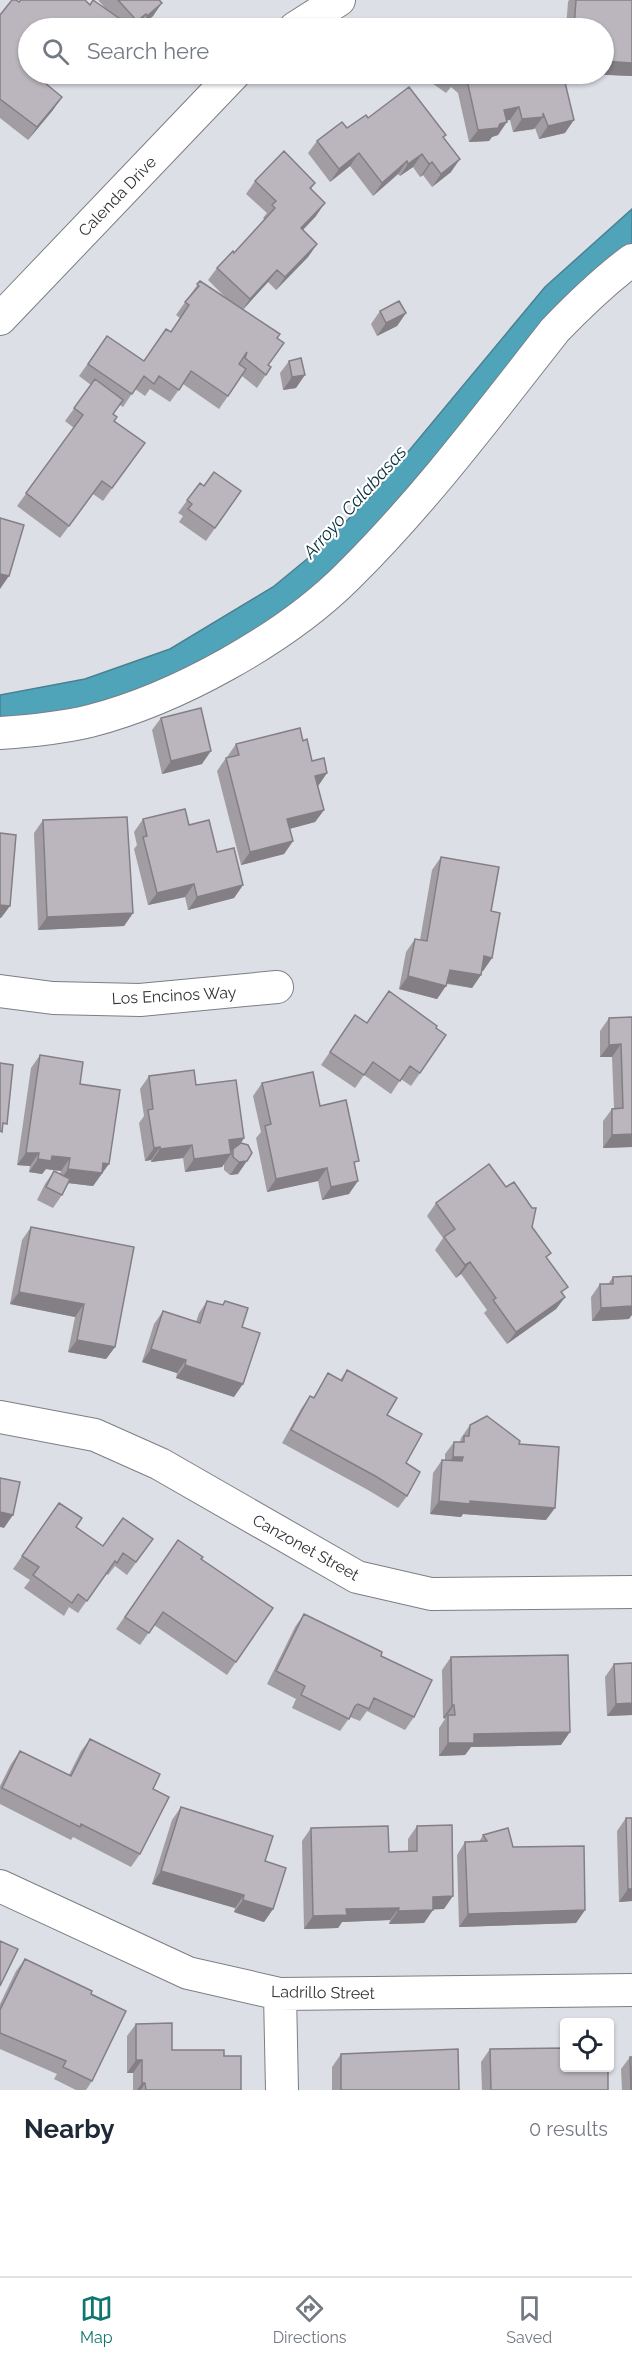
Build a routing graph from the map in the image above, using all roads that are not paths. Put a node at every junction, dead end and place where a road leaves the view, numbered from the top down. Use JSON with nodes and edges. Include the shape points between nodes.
{"nodes":[{"id":1,"x":339,"y":0,"type":"edge"},
{"id":2,"x":311,"y":18,"type":"edge"},
{"id":3,"x":224,"y":84,"type":"edge"},
{"id":4,"x":632,"y":260,"type":"edge"},
{"id":5,"x":0,"y":319,"type":"edge"},
{"id":6,"x":0,"y":733,"type":"edge"},
{"id":7,"x":277,"y":987,"type":"dead end"},
{"id":8,"x":0,"y":991,"type":"edge"},
{"id":9,"x":0,"y":1417,"type":"edge"},
{"id":10,"x":632,"y":1592,"type":"edge"},
{"id":11,"x":0,"y":1886,"type":"edge"},
{"id":12,"x":632,"y":1990,"type":"edge"},
{"id":13,"x":280,"y":1994,"type":"junction"},
{"id":14,"x":282,"y":2090,"type":"edge"}],
"edges":[{"from":1,"to":2,"type":"street"},
{"from":3,"to":5,"type":"street","name":"Calenda Drive"},
{"from":4,"to":6,"type":"street","via":[[555,330],[414,505],[347,578],[306,612],[198,681],[151,700],[90,721]]},
{"from":7,"to":8,"type":"street","name":"Los Encinos Way","via":[[140,1000],[53,998]]},
{"from":9,"to":10,"type":"street","name":"Canzonet Street","via":[[95,1435],[128,1449],[357,1577],[431,1594]]},
{"from":11,"to":13,"type":"street","name":"Ladrillo Street","via":[[188,1973]]},
{"from":12,"to":13,"type":"street","name":"Ladrillo Street"},
{"from":13,"to":14,"type":"street"}]}
